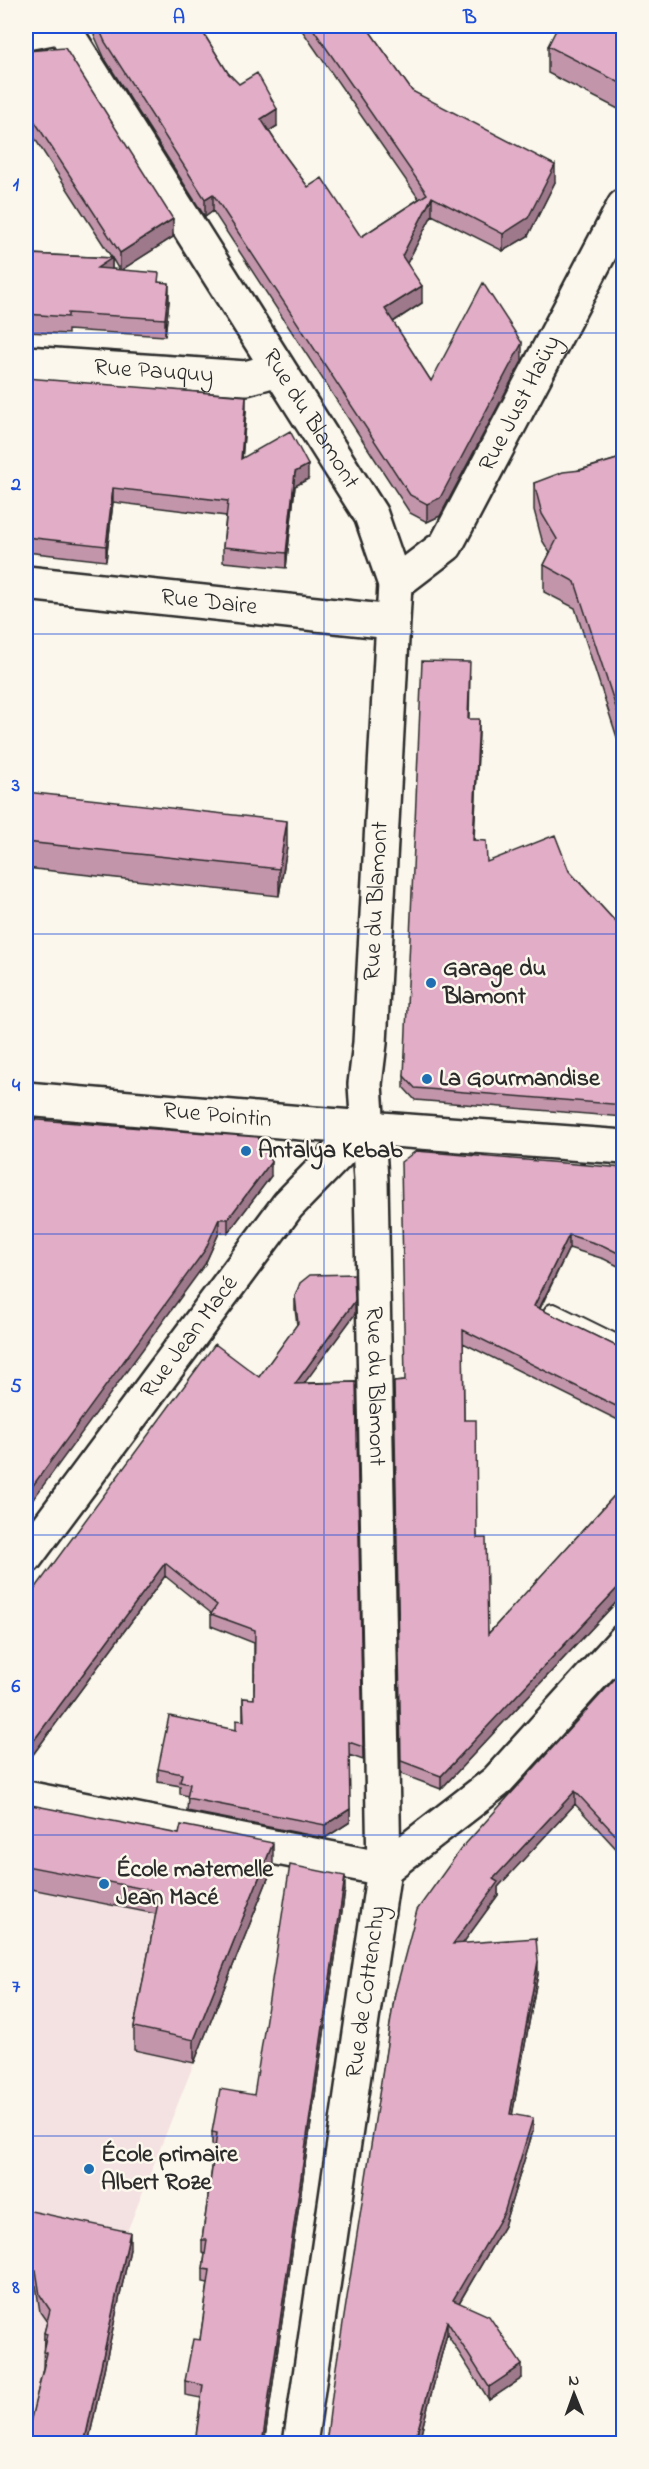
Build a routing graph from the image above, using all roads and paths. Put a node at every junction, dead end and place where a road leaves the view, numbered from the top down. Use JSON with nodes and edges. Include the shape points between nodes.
{"nodes":[{"id":1,"x":62,"y":26,"type":"edge"},
{"id":2,"x":26,"y":33,"type":"edge"},
{"id":3,"x":624,"y":206,"type":"edge"},
{"id":4,"x":26,"y":363,"type":"edge"},
{"id":5,"x":278,"y":369,"type":"junction"},
{"id":6,"x":26,"y":583,"type":"edge"},
{"id":7,"x":395,"y":584,"type":"junction"},
{"id":8,"x":392,"y":622,"type":"junction"},
{"id":9,"x":26,"y":1099,"type":"edge"},
{"id":10,"x":365,"y":1126,"type":"junction"},
{"id":11,"x":624,"y":1147,"type":"edge"},
{"id":12,"x":553,"y":1313,"type":"edge"},
{"id":13,"x":624,"y":1348,"type":"edge"},
{"id":14,"x":26,"y":1557,"type":"edge"},
{"id":15,"x":624,"y":1641,"type":"edge"},
{"id":16,"x":26,"y":1798,"type":"edge"},
{"id":17,"x":384,"y":1869,"type":"junction"},
{"id":18,"x":300,"y":2444,"type":"edge"}],
"edges":[{"from":1,"to":2,"type":"street"},
{"from":1,"to":5,"type":"street","name":"Rue du Blamont"},
{"from":3,"to":7,"type":"street","name":"Rue Just Haüy","via":[[446,545]]},
{"from":4,"to":5,"type":"street","name":"Rue Pauquy","via":[[246,378]]},
{"from":5,"to":7,"type":"street","name":"Rue du Blamont","via":[[370,515]]},
{"from":6,"to":8,"type":"street","name":"Rue Daire"},
{"from":7,"to":8,"type":"street","name":"Rue du Blamont"},
{"from":8,"to":10,"type":"street","name":"Rue du Blamont","via":[[370,1043],[364,1084]]},
{"from":9,"to":10,"type":"street","name":"Rue Pointin"},
{"from":10,"to":11,"type":"street","name":"Rue Pointin"},
{"from":10,"to":14,"type":"street","name":"Rue Jean Macé","via":[[288,1205]]},
{"from":10,"to":17,"type":"street","name":"Rue du Blamont","via":[[371,1180]]},
{"from":12,"to":13,"type":"lane"},
{"from":15,"to":17,"type":"street","via":[[496,1782]]},
{"from":16,"to":17,"type":"street"},
{"from":17,"to":18,"type":"street","name":"Rue de Cottenchy"}]}
